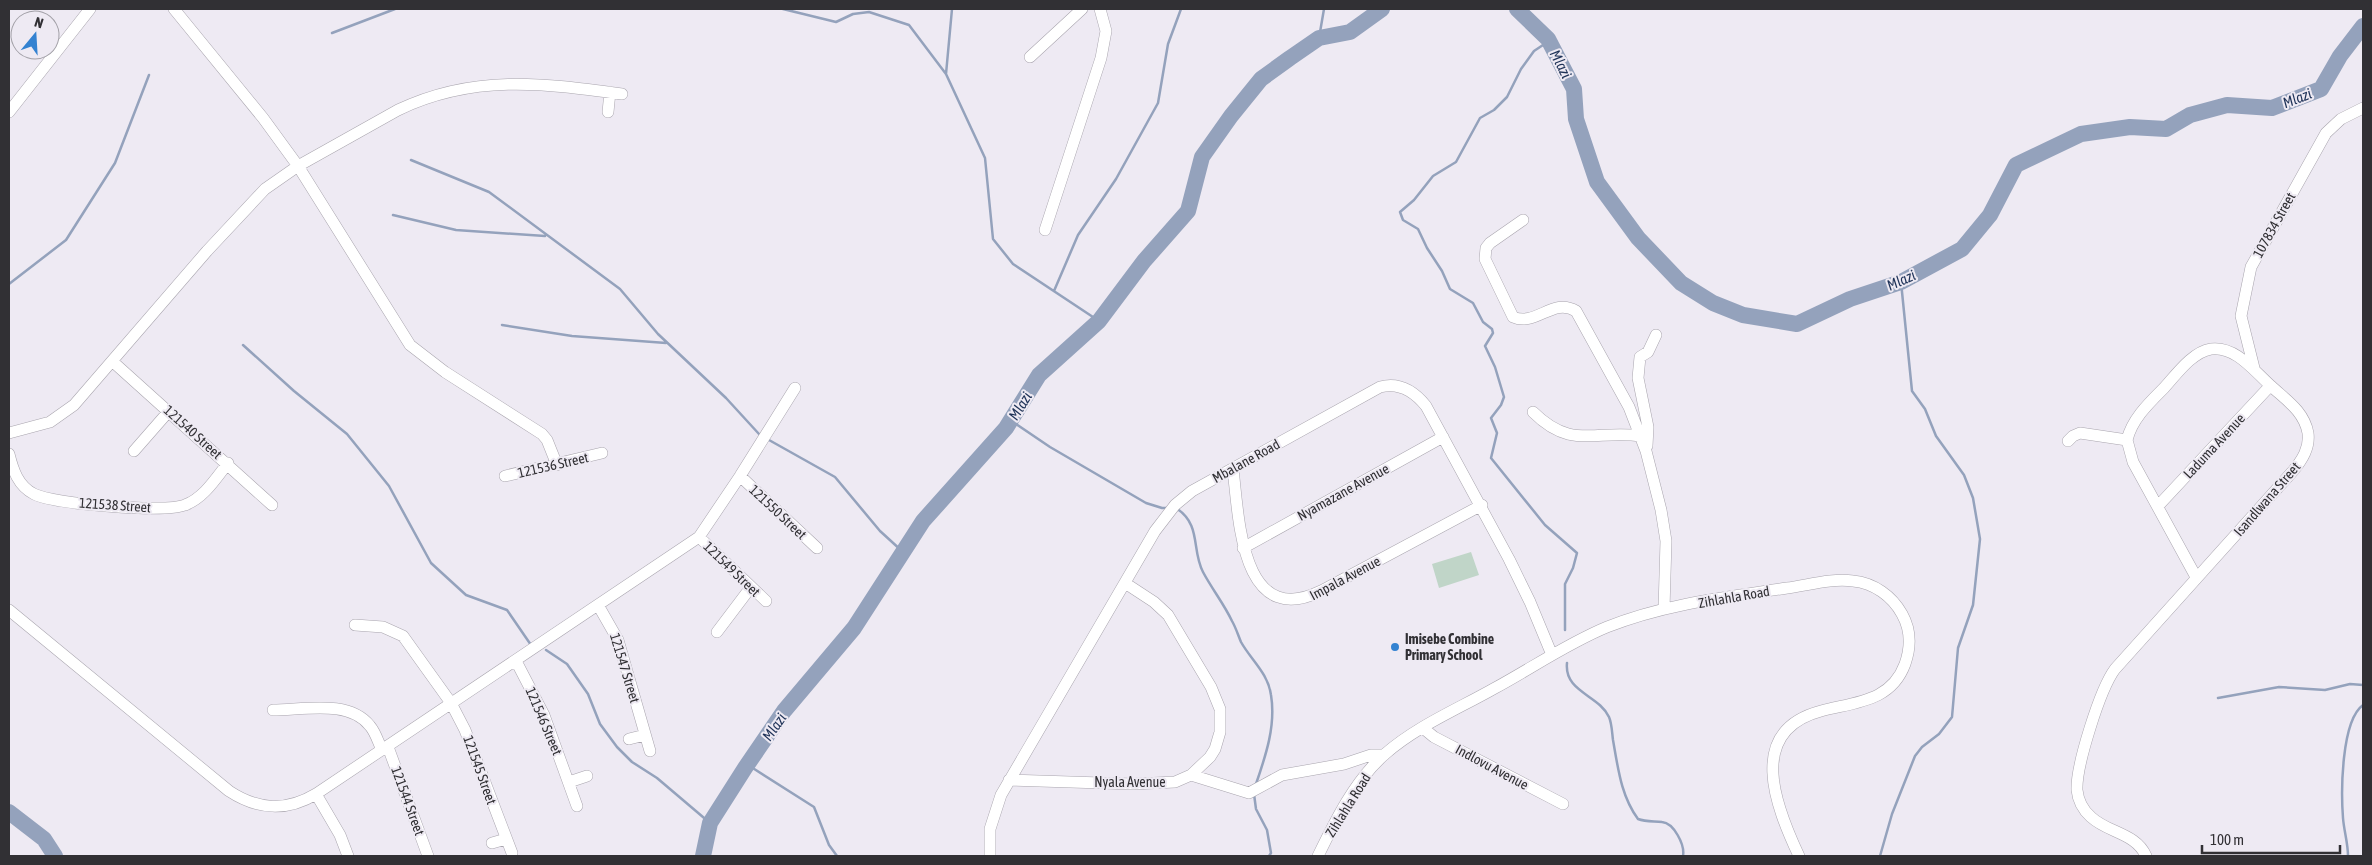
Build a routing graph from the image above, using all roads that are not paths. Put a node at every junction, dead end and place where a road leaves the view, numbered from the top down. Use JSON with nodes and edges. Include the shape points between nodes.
{"nodes":[{"id":1,"x":90,"y":9,"type":"edge"},
{"id":2,"x":174,"y":9,"type":"edge"},
{"id":3,"x":1082,"y":9,"type":"edge"},
{"id":4,"x":1100,"y":9,"type":"edge"},
{"id":5,"x":1030,"y":57,"type":"dead end"},
{"id":6,"x":2363,"y":108,"type":"edge"},
{"id":7,"x":9,"y":112,"type":"edge"},
{"id":8,"x":608,"y":112,"type":"dead end"},
{"id":9,"x":298,"y":166,"type":"junction"},
{"id":10,"x":1523,"y":220,"type":"dead end"},
{"id":11,"x":1045,"y":230,"type":"dead end"},
{"id":12,"x":1656,"y":335,"type":"dead end"},
{"id":13,"x":112,"y":360,"type":"junction"},
{"id":14,"x":2254,"y":369,"type":"junction"},
{"id":15,"x":2270,"y":386,"type":"junction"},
{"id":16,"x":795,"y":388,"type":"dead end"},
{"id":17,"x":169,"y":410,"type":"junction"},
{"id":18,"x":1534,"y":412,"type":"dead end"},
{"id":19,"x":9,"y":433,"type":"edge"},
{"id":20,"x":1641,"y":436,"type":"junction"},
{"id":21,"x":1443,"y":438,"type":"junction"},
{"id":22,"x":2127,"y":440,"type":"junction"},
{"id":23,"x":2068,"y":442,"type":"dead end"},
{"id":24,"x":134,"y":451,"type":"dead end"},
{"id":25,"x":1646,"y":451,"type":"junction"},
{"id":26,"x":602,"y":453,"type":"dead end"},
{"id":27,"x":9,"y":454,"type":"edge"},
{"id":28,"x":228,"y":463,"type":"junction"},
{"id":29,"x":557,"y":465,"type":"junction"},
{"id":30,"x":1233,"y":469,"type":"junction"},
{"id":31,"x":504,"y":476,"type":"dead end"},
{"id":32,"x":740,"y":476,"type":"junction"},
{"id":33,"x":272,"y":505,"type":"dead end"},
{"id":34,"x":1482,"y":505,"type":"junction"},
{"id":35,"x":2158,"y":506,"type":"junction"},
{"id":36,"x":698,"y":537,"type":"junction"},
{"id":37,"x":817,"y":548,"type":"dead end"},
{"id":38,"x":1243,"y":548,"type":"junction"},
{"id":39,"x":2196,"y":577,"type":"junction"},
{"id":40,"x":1125,"y":583,"type":"junction"},
{"id":41,"x":751,"y":587,"type":"junction"},
{"id":42,"x":766,"y":601,"type":"dead end"},
{"id":43,"x":598,"y":605,"type":"junction"},
{"id":44,"x":1664,"y":609,"type":"junction"},
{"id":45,"x":9,"y":610,"type":"edge"},
{"id":46,"x":355,"y":625,"type":"dead end"},
{"id":47,"x":718,"y":632,"type":"dead end"},
{"id":48,"x":1552,"y":655,"type":"junction"},
{"id":49,"x":516,"y":661,"type":"junction"},
{"id":50,"x":451,"y":703,"type":"junction"},
{"id":51,"x":273,"y":710,"type":"dead end"},
{"id":52,"x":1422,"y":728,"type":"junction"},
{"id":53,"x":645,"y":734,"type":"junction"},
{"id":54,"x":629,"y":739,"type":"dead end"},
{"id":55,"x":385,"y":748,"type":"junction"},
{"id":56,"x":650,"y":751,"type":"dead end"},
{"id":57,"x":1384,"y":755,"type":"junction"},
{"id":58,"x":1191,"y":775,"type":"junction"},
{"id":59,"x":586,"y":776,"type":"dead end"},
{"id":60,"x":1010,"y":780,"type":"junction"},
{"id":61,"x":569,"y":782,"type":"junction"},
{"id":62,"x":316,"y":794,"type":"junction"},
{"id":63,"x":1563,"y":804,"type":"dead end"},
{"id":64,"x":577,"y":806,"type":"dead end"},
{"id":65,"x":506,"y":839,"type":"junction"},
{"id":66,"x":492,"y":843,"type":"dead end"},
{"id":67,"x":512,"y":852,"type":"dead end"},
{"id":68,"x":348,"y":856,"type":"edge"},
{"id":69,"x":428,"y":856,"type":"edge"},
{"id":70,"x":990,"y":856,"type":"edge"},
{"id":71,"x":1318,"y":856,"type":"edge"},
{"id":72,"x":1799,"y":856,"type":"edge"},
{"id":73,"x":2146,"y":856,"type":"edge"}],
"edges":[{"from":1,"to":7,"type":"street"},
{"from":2,"to":9,"type":"street"},
{"from":3,"to":5,"type":"street"},
{"from":4,"to":11,"type":"street","via":[[1106,31],[1101,58]]},
{"from":6,"to":14,"type":"street","name":"107834 Street","via":[[2341,118],[2322,139],[2251,267],[2241,316]]},
{"from":8,"to":9,"type":"street","via":[[616,93],[520,83],[453,89],[417,100]]},
{"from":9,"to":13,"type":"street","via":[[258,196]]},
{"from":9,"to":29,"type":"street","via":[[410,345],[445,372],[542,434]]},
{"from":10,"to":20,"type":"street","via":[[1494,238],[1484,254],[1509,313],[1524,320],[1559,307],[1576,311],[1629,407]]},
{"from":12,"to":25,"type":"street","via":[[1648,352],[1640,357],[1639,371],[1648,427]]},
{"from":13,"to":17,"type":"street","name":"121540 Street"},
{"from":13,"to":19,"type":"street","via":[[74,405],[58,418]]},
{"from":14,"to":15,"type":"street","name":"Isandlwana Street"},
{"from":14,"to":22,"type":"street","name":"Isandlwana Street","via":[[2239,357],[2223,351],[2211,349],[2200,353],[2136,419]]},
{"from":15,"to":35,"type":"street","name":"Laduma Avenue"},
{"from":15,"to":39,"type":"street","name":"Isandlwana Street","via":[[2302,417],[2308,439],[2304,455],[2282,484]]},
{"from":16,"to":32,"type":"street"},
{"from":17,"to":24,"type":"street"},
{"from":17,"to":28,"type":"street","name":"121540 Street"},
{"from":18,"to":20,"type":"street","via":[[1551,428],[1570,435]]},
{"from":20,"to":25,"type":"street"},
{"from":21,"to":30,"type":"street","name":"Mbalane Road","via":[[1419,398],[1404,388],[1387,385]]},
{"from":21,"to":34,"type":"street","name":"Mbalane Road"},
{"from":21,"to":38,"type":"street","name":"Nyamazane Avenue"},
{"from":22,"to":23,"type":"street","via":[[2080,432]]},
{"from":22,"to":35,"type":"street","via":[[2133,462]]},
{"from":25,"to":44,"type":"street","via":[[1666,541]]},
{"from":26,"to":29,"type":"street","name":"121536 Street"},
{"from":27,"to":28,"type":"street","name":"121538 Street","via":[[18,479],[27,490],[40,497],[153,508],[177,508],[194,500]]},
{"from":28,"to":33,"type":"street","name":"121540 Street"},
{"from":29,"to":31,"type":"street","name":"121536 Street"},
{"from":30,"to":38,"type":"street","name":"Impala Avenue"},
{"from":30,"to":40,"type":"street","name":"Mbalane Road","via":[[1192,491],[1175,505],[1155,531]]},
{"from":32,"to":36,"type":"street"},
{"from":32,"to":37,"type":"street","name":"121550 Street"},
{"from":34,"to":38,"type":"street","name":"Impala Avenue","via":[[1321,592],[1300,600],[1287,600],[1269,592],[1252,571]]},
{"from":34,"to":48,"type":"street","name":"Mbalane Road","via":[[1521,582]]},
{"from":35,"to":39,"type":"street"},
{"from":36,"to":41,"type":"street","name":"121549 Street"},
{"from":36,"to":43,"type":"street"},
{"from":39,"to":73,"type":"street","name":"Isandlwana Street","via":[[2108,678],[2100,694],[2078,782],[2079,799],[2086,812],[2098,823],[2139,844]]},
{"from":40,"to":58,"type":"street","name":"Nyala Avenue","via":[[1168,615],[1216,698],[1221,722],[1219,740],[1210,757]]},
{"from":40,"to":60,"type":"street","name":"Mbalane Road"},
{"from":41,"to":42,"type":"street","name":"121549 Street"},
{"from":41,"to":47,"type":"street"},
{"from":43,"to":49,"type":"street"},
{"from":43,"to":53,"type":"street","name":"121547 Street","via":[[618,640]]},
{"from":44,"to":48,"type":"street","name":"Zihlahla Road","via":[[1604,629]]},
{"from":44,"to":72,"type":"street","name":"Zihlahla Road","via":[[1851,580],[1883,592],[1902,615],[1909,636],[1907,657],[1902,672],[1887,691],[1862,703],[1804,717],[1791,725],[1776,747],[1772,782]]},
{"from":45,"to":62,"type":"street","via":[[238,797],[255,805],[273,807],[298,804]]},
{"from":46,"to":50,"type":"street","name":"121545 Street","via":[[383,627],[403,636]]},
{"from":48,"to":52,"type":"street","name":"Zihlahla Road"},
{"from":49,"to":50,"type":"street"},
{"from":49,"to":61,"type":"street","name":"121546 Street","via":[[540,704]]},
{"from":50,"to":55,"type":"street"},
{"from":50,"to":65,"type":"street","name":"121545 Street","via":[[466,730]]},
{"from":51,"to":55,"type":"street","name":"121544 Street","via":[[337,709],[355,713],[366,721]]},
{"from":52,"to":57,"type":"street","name":"Zihlahla Road"},
{"from":52,"to":63,"type":"street","name":"Indlovu Avenue"},
{"from":53,"to":54,"type":"street"},
{"from":53,"to":56,"type":"street","name":"121547 Street"},
{"from":55,"to":62,"type":"street"},
{"from":55,"to":69,"type":"street","name":"121544 Street"},
{"from":57,"to":58,"type":"street","via":[[1371,755],[1344,764],[1282,775],[1249,793]]},
{"from":57,"to":71,"type":"street","name":"Zihlahla Road","via":[[1356,788]]},
{"from":58,"to":60,"type":"street","name":"Nyala Avenue","via":[[1162,784]]},
{"from":59,"to":61,"type":"street"},
{"from":60,"to":70,"type":"street","name":"Mbalane Road","via":[[993,815]]},
{"from":61,"to":64,"type":"street","name":"121546 Street"},
{"from":62,"to":68,"type":"street","via":[[340,835]]},
{"from":65,"to":66,"type":"street"},
{"from":65,"to":67,"type":"street","name":"121545 Street"}]}
